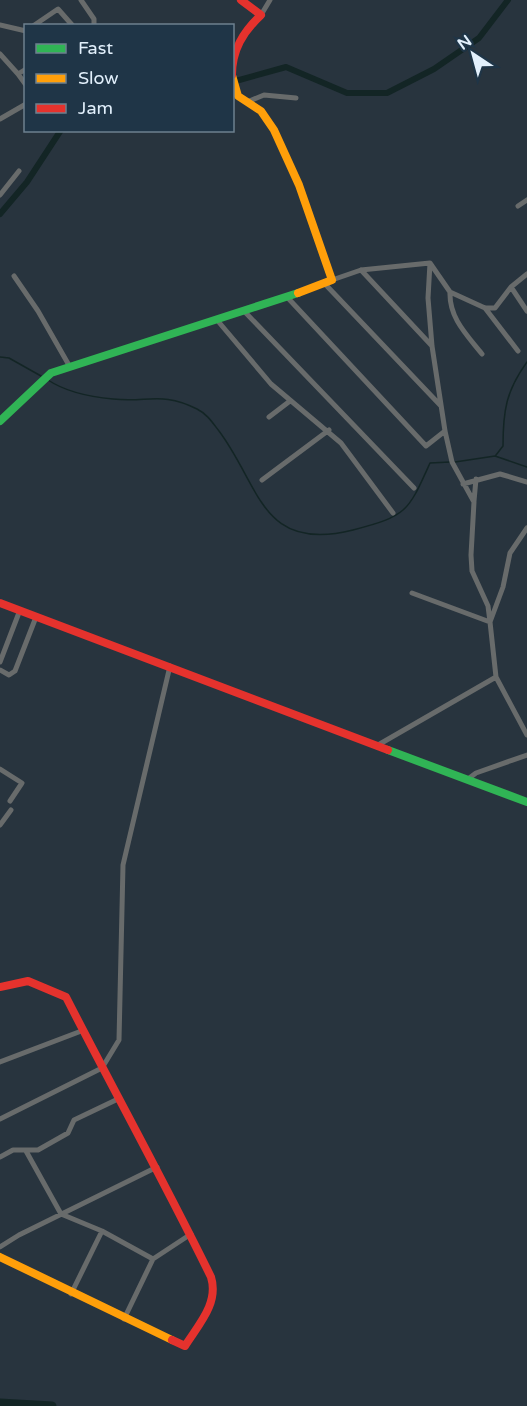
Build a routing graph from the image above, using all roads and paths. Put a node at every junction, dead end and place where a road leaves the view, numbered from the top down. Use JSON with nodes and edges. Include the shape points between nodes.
{"nodes":[{"id":1,"x":81,"y":0,"type":"edge"},
{"id":2,"x":241,"y":0,"type":"edge"},
{"id":3,"x":270,"y":0,"type":"edge"},
{"id":4,"x":261,"y":15,"type":"junction"},
{"id":5,"x":94,"y":22,"type":"edge"},
{"id":6,"x":36,"y":24,"type":"edge"},
{"id":7,"x":71,"y":24,"type":"edge"},
{"id":8,"x":0,"y":25,"type":"edge"},
{"id":9,"x":24,"y":31,"type":"edge"},
{"id":10,"x":0,"y":54,"type":"edge"},
{"id":11,"x":234,"y":62,"type":"edge"},
{"id":12,"x":24,"y":70,"type":"edge"},
{"id":13,"x":18,"y":74,"type":"junction"},
{"id":14,"x":24,"y":82,"type":"edge"},
{"id":15,"x":234,"y":90,"type":"edge"},
{"id":16,"x":296,"y":98,"type":"dead end"},
{"id":17,"x":245,"y":103,"type":"junction"},
{"id":18,"x":24,"y":105,"type":"edge"},
{"id":19,"x":0,"y":119,"type":"edge"},
{"id":20,"x":19,"y":171,"type":"dead end"},
{"id":21,"x":0,"y":195,"type":"edge"},
{"id":22,"x":527,"y":200,"type":"edge"},
{"id":23,"x":518,"y":206,"type":"dead end"},
{"id":24,"x":430,"y":263,"type":"junction"},
{"id":25,"x":361,"y":270,"type":"junction"},
{"id":26,"x":527,"y":274,"type":"edge"},
{"id":27,"x":14,"y":276,"type":"dead end"},
{"id":28,"x":328,"y":282,"type":"junction"},
{"id":29,"x":511,"y":287,"type":"junction"},
{"id":30,"x":450,"y":292,"type":"junction"},
{"id":31,"x":287,"y":297,"type":"junction"},
{"id":32,"x":485,"y":308,"type":"junction"},
{"id":33,"x":244,"y":311,"type":"junction"},
{"id":34,"x":527,"y":311,"type":"edge"},
{"id":35,"x":217,"y":320,"type":"junction"},
{"id":36,"x":432,"y":346,"type":"junction"},
{"id":37,"x":518,"y":351,"type":"dead end"},
{"id":38,"x":482,"y":354,"type":"dead end"},
{"id":39,"x":70,"y":367,"type":"junction"},
{"id":40,"x":290,"y":401,"type":"junction"},
{"id":41,"x":441,"y":406,"type":"junction"},
{"id":42,"x":269,"y":417,"type":"dead end"},
{"id":43,"x":0,"y":421,"type":"edge"},
{"id":44,"x":329,"y":430,"type":"junction"},
{"id":45,"x":445,"y":431,"type":"junction"},
{"id":46,"x":476,"y":479,"type":"junction"},
{"id":47,"x":262,"y":480,"type":"dead end"},
{"id":48,"x":527,"y":482,"type":"edge"},
{"id":49,"x":463,"y":484,"type":"junction"},
{"id":50,"x":414,"y":488,"type":"dead end"},
{"id":51,"x":474,"y":502,"type":"junction"},
{"id":52,"x":393,"y":513,"type":"dead end"},
{"id":53,"x":527,"y":528,"type":"edge"},
{"id":54,"x":412,"y":593,"type":"dead end"},
{"id":55,"x":0,"y":603,"type":"edge"},
{"id":56,"x":20,"y":610,"type":"junction"},
{"id":57,"x":36,"y":616,"type":"junction"},
{"id":58,"x":490,"y":622,"type":"junction"},
{"id":59,"x":0,"y":662,"type":"edge"},
{"id":60,"x":170,"y":666,"type":"junction"},
{"id":61,"x":0,"y":670,"type":"edge"},
{"id":62,"x":496,"y":677,"type":"junction"},
{"id":63,"x":527,"y":735,"type":"edge"},
{"id":64,"x":377,"y":746,"type":"junction"},
{"id":65,"x":527,"y":755,"type":"edge"},
{"id":66,"x":0,"y":769,"type":"edge"},
{"id":67,"x":468,"y":780,"type":"junction"},
{"id":68,"x":10,"y":801,"type":"dead end"},
{"id":69,"x":527,"y":802,"type":"edge"},
{"id":70,"x":11,"y":810,"type":"dead end"},
{"id":71,"x":0,"y":825,"type":"edge"},
{"id":72,"x":0,"y":987,"type":"edge"},
{"id":73,"x":84,"y":1030,"type":"junction"},
{"id":74,"x":0,"y":1062,"type":"edge"},
{"id":75,"x":102,"y":1068,"type":"junction"},
{"id":76,"x":118,"y":1099,"type":"junction"},
{"id":77,"x":0,"y":1119,"type":"edge"},
{"id":78,"x":29,"y":1153,"type":"junction"},
{"id":79,"x":0,"y":1157,"type":"edge"},
{"id":80,"x":157,"y":1167,"type":"junction"},
{"id":81,"x":61,"y":1214,"type":"junction"},
{"id":82,"x":102,"y":1231,"type":"junction"},
{"id":83,"x":191,"y":1234,"type":"junction"},
{"id":84,"x":0,"y":1247,"type":"edge"},
{"id":85,"x":0,"y":1257,"type":"edge"},
{"id":86,"x":153,"y":1259,"type":"junction"},
{"id":87,"x":71,"y":1294,"type":"junction"},
{"id":88,"x":124,"y":1319,"type":"junction"}],
"edges":[{"from":1,"to":5,"type":"street"},
{"from":2,"to":4,"type":"street"},
{"from":3,"to":4,"type":"street"},
{"from":4,"to":11,"type":"street","via":[[246,27],[236,47]]},
{"from":6,"to":7,"type":"street","via":[[58,9]]},
{"from":8,"to":9,"type":"street"},
{"from":10,"to":13,"type":"street"},
{"from":12,"to":13,"type":"street"},
{"from":13,"to":14,"type":"street"},
{"from":15,"to":17,"type":"street"},
{"from":16,"to":17,"type":"street","via":[[264,95]]},
{"from":17,"to":28,"type":"street","via":[[269,121],[284,150]]},
{"from":18,"to":19,"type":"street"},
{"from":20,"to":21,"type":"street"},
{"from":22,"to":23,"type":"street"},
{"from":24,"to":25,"type":"street"},
{"from":24,"to":30,"type":"street"},
{"from":24,"to":36,"type":"street"},
{"from":25,"to":28,"type":"street"},
{"from":25,"to":36,"type":"street"},
{"from":26,"to":29,"type":"street"},
{"from":27,"to":39,"type":"street"},
{"from":28,"to":31,"type":"street"},
{"from":28,"to":41,"type":"street"},
{"from":29,"to":32,"type":"street","via":[[495,308]]},
{"from":29,"to":34,"type":"street"},
{"from":30,"to":32,"type":"street"},
{"from":30,"to":38,"type":"street","via":[[453,316]]},
{"from":31,"to":33,"type":"street"},
{"from":31,"to":45,"type":"street","via":[[426,446]]},
{"from":32,"to":37,"type":"street"},
{"from":33,"to":35,"type":"street"},
{"from":33,"to":50,"type":"street"},
{"from":35,"to":39,"type":"street"},
{"from":35,"to":40,"type":"street"},
{"from":36,"to":41,"type":"street"},
{"from":39,"to":43,"type":"street","via":[[51,373]]},
{"from":40,"to":42,"type":"street"},
{"from":40,"to":44,"type":"street"},
{"from":41,"to":45,"type":"street"},
{"from":44,"to":47,"type":"street"},
{"from":44,"to":52,"type":"street"},
{"from":45,"to":49,"type":"street","via":[[452,462]]},
{"from":46,"to":48,"type":"street","via":[[500,474]]},
{"from":46,"to":49,"type":"street"},
{"from":46,"to":51,"type":"street"},
{"from":49,"to":51,"type":"street"},
{"from":51,"to":58,"type":"street","via":[[472,571],[488,606]]},
{"from":53,"to":58,"type":"street","via":[[510,553]]},
{"from":54,"to":58,"type":"street"},
{"from":55,"to":56,"type":"street"},
{"from":56,"to":57,"type":"street"},
{"from":56,"to":59,"type":"street"},
{"from":57,"to":60,"type":"street"},
{"from":57,"to":61,"type":"street","via":[[15,671],[9,675]]},
{"from":58,"to":62,"type":"street"},
{"from":60,"to":64,"type":"street"},
{"from":60,"to":75,"type":"street","via":[[126,847],[119,1040]]},
{"from":62,"to":63,"type":"street"},
{"from":62,"to":64,"type":"street"},
{"from":64,"to":67,"type":"street"},
{"from":65,"to":67,"type":"street","via":[[476,773]]},
{"from":66,"to":68,"type":"street","via":[[22,783]]},
{"from":67,"to":69,"type":"street"},
{"from":70,"to":71,"type":"street"},
{"from":72,"to":73,"type":"street","via":[[24,980],[61,993]]},
{"from":73,"to":74,"type":"street"},
{"from":73,"to":75,"type":"street"},
{"from":75,"to":76,"type":"street"},
{"from":75,"to":77,"type":"street"},
{"from":76,"to":78,"type":"street","via":[[74,1120],[68,1133]]},
{"from":76,"to":80,"type":"street"},
{"from":78,"to":79,"type":"street","via":[[21,1148]]},
{"from":78,"to":81,"type":"street"},
{"from":80,"to":81,"type":"street"},
{"from":80,"to":83,"type":"street"},
{"from":81,"to":82,"type":"street"},
{"from":81,"to":84,"type":"street"},
{"from":82,"to":86,"type":"street"},
{"from":82,"to":87,"type":"street"},
{"from":83,"to":86,"type":"street"},
{"from":83,"to":88,"type":"street","via":[[215,1290],[212,1303],[184,1346]]},
{"from":85,"to":87,"type":"street"},
{"from":86,"to":88,"type":"street"},
{"from":87,"to":88,"type":"street"}]}
